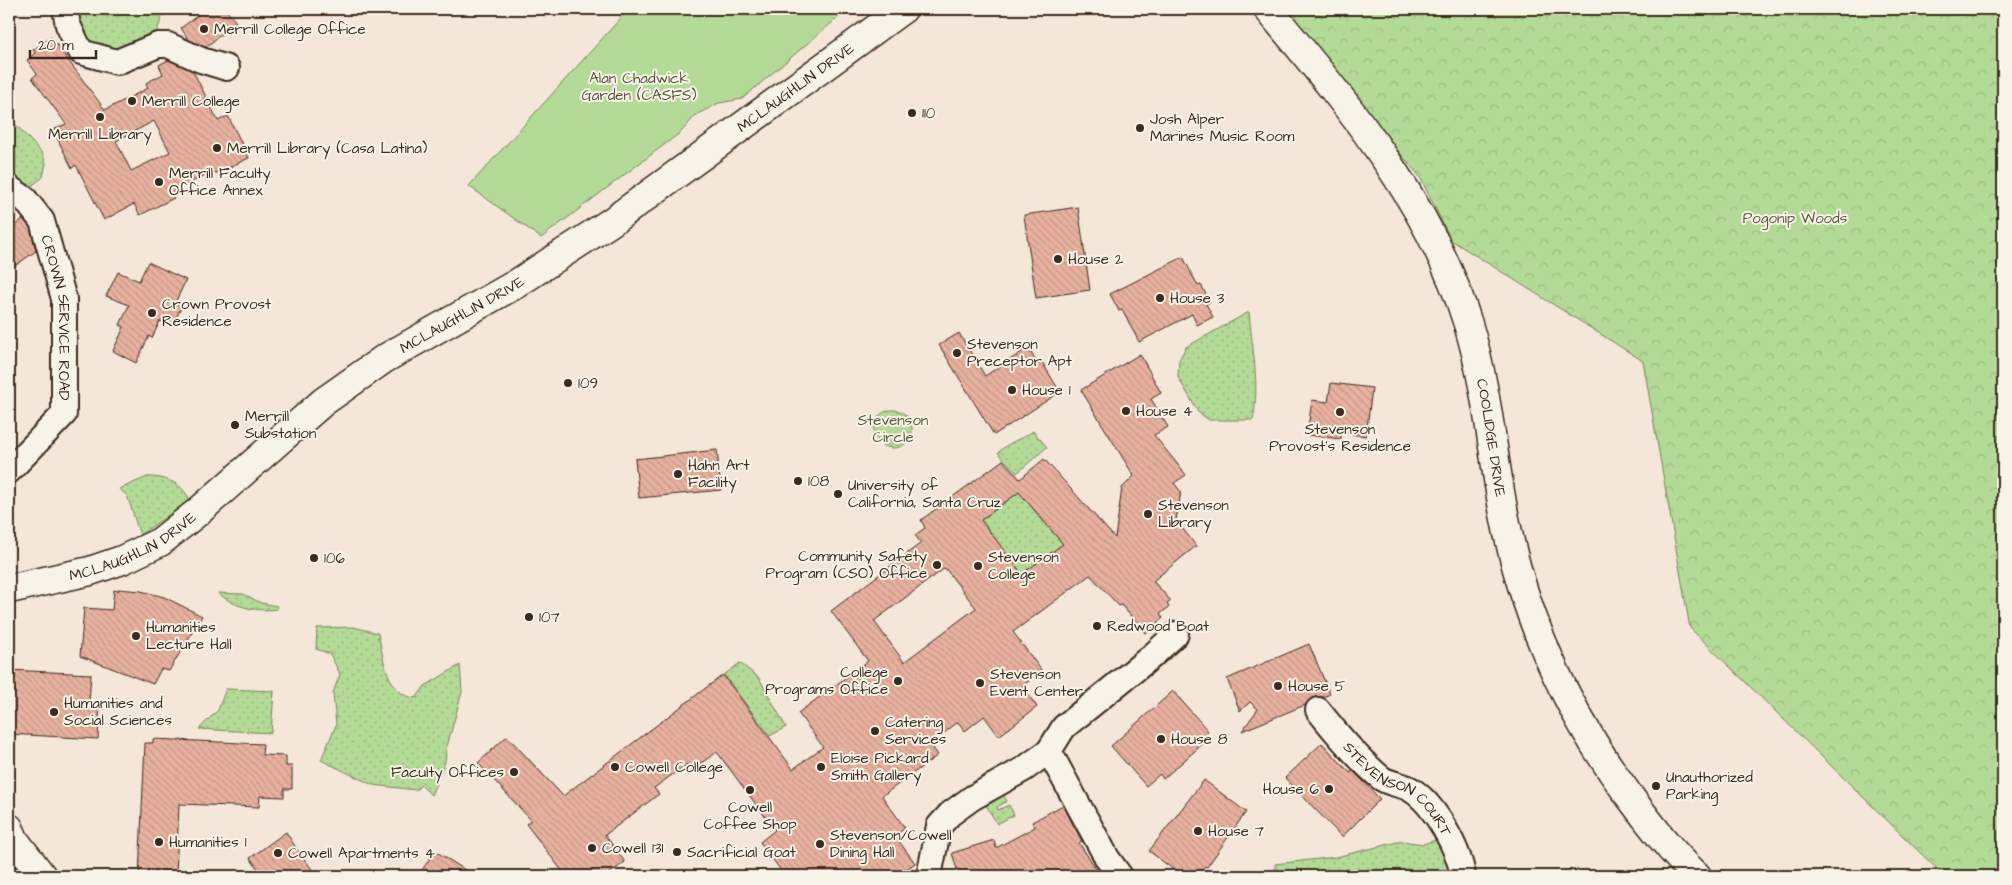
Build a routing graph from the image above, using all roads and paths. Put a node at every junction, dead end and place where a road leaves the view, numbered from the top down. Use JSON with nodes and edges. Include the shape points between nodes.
{"nodes":[{"id":1,"x":65,"y":9,"type":"edge"},
{"id":2,"x":903,"y":9,"type":"edge"},
{"id":3,"x":1268,"y":9,"type":"edge"},
{"id":4,"x":227,"y":68,"type":"dead end"},
{"id":5,"x":9,"y":188,"type":"edge"},
{"id":6,"x":9,"y":471,"type":"edge"},
{"id":7,"x":9,"y":589,"type":"edge"},
{"id":8,"x":1176,"y":634,"type":"dead end"},
{"id":9,"x":1318,"y":710,"type":"dead end"},
{"id":10,"x":1049,"y":751,"type":"junction"},
{"id":11,"x":9,"y":828,"type":"edge"},
{"id":12,"x":42,"y":876,"type":"edge"},
{"id":13,"x":929,"y":876,"type":"edge"},
{"id":14,"x":1120,"y":876,"type":"edge"},
{"id":15,"x":1463,"y":876,"type":"edge"},
{"id":16,"x":1698,"y":876,"type":"edge"}],
"edges":[{"from":1,"to":4,"type":"street","via":[[68,25],[81,52],[117,62],[158,45],[168,46]]},
{"from":2,"to":7,"type":"street","name":"MCLAUGHLIN DRIVE","via":[[611,222],[509,289],[384,359],[330,398],[160,542],[90,571]]},
{"from":3,"to":16,"type":"street","name":"COOLIDGE DRIVE","via":[[1385,156],[1434,238],[1468,324],[1483,385],[1504,517],[1534,620],[1554,672],[1615,777],[1683,863]]},
{"from":5,"to":6,"type":"street","name":"CROWN SERVICE ROAD","via":[[24,198],[42,221],[64,299],[64,414]]},
{"from":8,"to":10,"type":"street","via":[[1064,727]]},
{"from":9,"to":15,"type":"street","name":"STEVENSON COURT","via":[[1336,733],[1383,779],[1410,790],[1436,815],[1457,854]]},
{"from":10,"to":13,"type":"street","via":[[950,814],[939,826]]},
{"from":10,"to":14,"type":"street"},
{"from":11,"to":12,"type":"street"}]}
